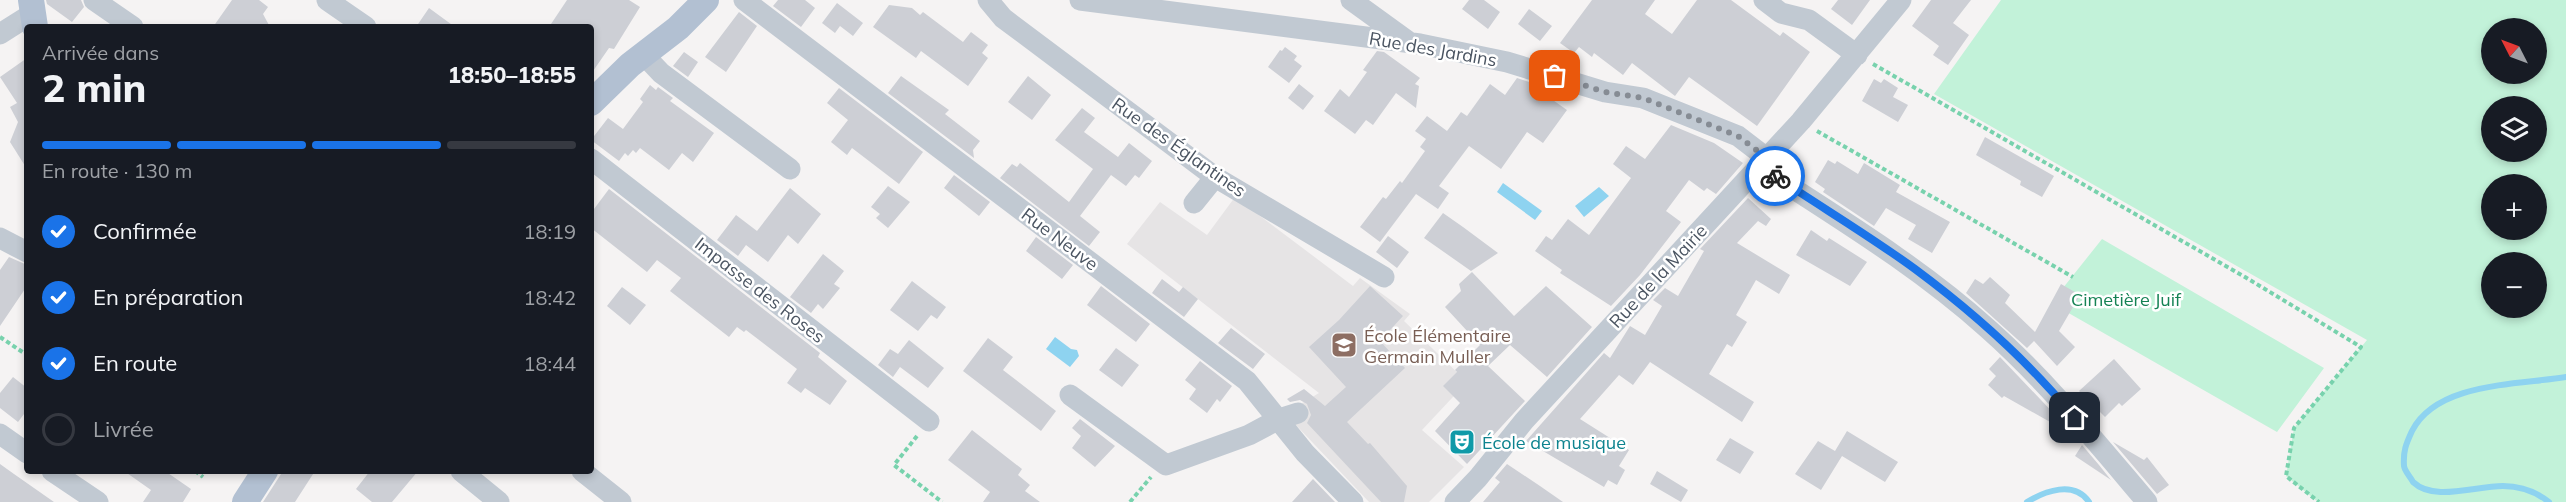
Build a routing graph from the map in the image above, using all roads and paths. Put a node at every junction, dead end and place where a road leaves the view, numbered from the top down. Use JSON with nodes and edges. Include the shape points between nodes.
{"nodes":[{"id":1,"x":94,"y":0,"type":"edge"},
{"id":2,"x":327,"y":0,"type":"edge"},
{"id":3,"x":706,"y":0,"type":"edge"},
{"id":4,"x":744,"y":0,"type":"edge"},
{"id":5,"x":988,"y":0,"type":"edge"},
{"id":6,"x":1080,"y":0,"type":"edge"},
{"id":7,"x":1351,"y":0,"type":"edge"},
{"id":8,"x":1764,"y":0,"type":"edge"},
{"id":9,"x":1901,"y":0,"type":"edge"},
{"id":10,"x":33,"y":13,"type":"edge"},
{"id":11,"x":129,"y":24,"type":"edge"},
{"id":12,"x":362,"y":24,"type":"edge"},
{"id":13,"x":0,"y":34,"type":"edge"},
{"id":14,"x":1410,"y":43,"type":"junction"},
{"id":15,"x":1859,"y":52,"type":"junction"},
{"id":16,"x":643,"y":54,"type":"junction"},
{"id":17,"x":594,"y":100,"type":"edge"},
{"id":18,"x":1801,"y":121,"type":"junction"},
{"id":19,"x":594,"y":161,"type":"edge"},
{"id":20,"x":1764,"y":163,"type":"junction"},
{"id":21,"x":790,"y":169,"type":"dead end"},
{"id":22,"x":1215,"y":177,"type":"junction"},
{"id":23,"x":1194,"y":203,"type":"dead end"},
{"id":24,"x":0,"y":238,"type":"edge"},
{"id":25,"x":24,"y":250,"type":"edge"},
{"id":26,"x":1384,"y":277,"type":"dead end"},
{"id":27,"x":2073,"y":277,"type":"dead end"},
{"id":28,"x":0,"y":337,"type":"edge"},
{"id":29,"x":24,"y":353,"type":"edge"},
{"id":30,"x":1070,"y":395,"type":"dead end"},
{"id":31,"x":1288,"y":416,"type":"junction"},
{"id":32,"x":929,"y":421,"type":"joint"},
{"id":33,"x":0,"y":434,"type":"edge"},
{"id":34,"x":24,"y":451,"type":"edge"},
{"id":35,"x":1166,"y":465,"type":"junction"},
{"id":36,"x":56,"y":474,"type":"edge"},
{"id":37,"x":199,"y":474,"type":"edge"},
{"id":38,"x":263,"y":474,"type":"edge"},
{"id":39,"x":464,"y":474,"type":"edge"},
{"id":40,"x":586,"y":474,"type":"edge"},
{"id":41,"x":203,"y":477,"type":"dead end"},
{"id":42,"x":98,"y":502,"type":"edge"},
{"id":43,"x":245,"y":502,"type":"edge"},
{"id":44,"x":499,"y":502,"type":"edge"},
{"id":45,"x":621,"y":502,"type":"edge"},
{"id":46,"x":942,"y":502,"type":"edge"},
{"id":47,"x":1130,"y":502,"type":"edge"},
{"id":48,"x":1353,"y":502,"type":"edge"},
{"id":49,"x":1455,"y":502,"type":"edge"},
{"id":50,"x":2147,"y":502,"type":"edge"},
{"id":51,"x":2319,"y":502,"type":"edge"}],
"edges":[{"from":1,"to":11,"type":"street"},
{"from":2,"to":12,"type":"street"},
{"from":3,"to":16,"type":"main road","via":[[678,28]]},
{"from":4,"to":31,"type":"street","name":"Rue Neuve"},
{"from":5,"to":22,"type":"street","name":"Rue des Églantines","via":[[1003,18]]},
{"from":6,"to":14,"type":"street","name":"Rue des Jardins"},
{"from":7,"to":14,"type":"street"},
{"from":8,"to":15,"type":"street","via":[[1781,13],[1809,20]]},
{"from":9,"to":15,"type":"street","name":"Rue de la Mairie"},
{"from":10,"to":13,"type":"street"},
{"from":14,"to":20,"type":"street","name":"Rue des Jardins","via":[[1506,62],[1605,92],[1643,98],[1738,136]]},
{"from":15,"to":18,"type":"street","name":"Rue de la Mairie"},
{"from":15,"to":51,"type":"path","via":[[2361,347],[2294,429],[2286,476]]},
{"from":16,"to":17,"type":"main road"},
{"from":16,"to":21,"type":"street","via":[[661,73]]},
{"from":18,"to":20,"type":"street","name":"Rue de la Mairie"},
{"from":18,"to":27,"type":"path"},
{"from":19,"to":32,"type":"street","name":"Impasse des Roses"},
{"from":20,"to":49,"type":"street","name":"Rue de la Mairie","via":[[1524,421]]},
{"from":20,"to":50,"type":"street","name":"Rue des Jardins","via":[[1916,270],[1987,327],[2050,387]]},
{"from":22,"to":23,"type":"street"},
{"from":22,"to":26,"type":"street","name":"Rue des Églantines"},
{"from":24,"to":25,"type":"street"},
{"from":28,"to":29,"type":"path"},
{"from":30,"to":35,"type":"street"},
{"from":31,"to":35,"type":"street","via":[[1249,435]]},
{"from":31,"to":48,"type":"street","name":"Rue Neuve","via":[[1305,453]]},
{"from":32,"to":46,"type":"path","via":[[894,465]]},
{"from":33,"to":34,"type":"street"},
{"from":35,"to":47,"type":"path"},
{"from":36,"to":42,"type":"street"},
{"from":37,"to":41,"type":"path"},
{"from":38,"to":43,"type":"main road"},
{"from":39,"to":44,"type":"street"},
{"from":40,"to":45,"type":"street"}]}
